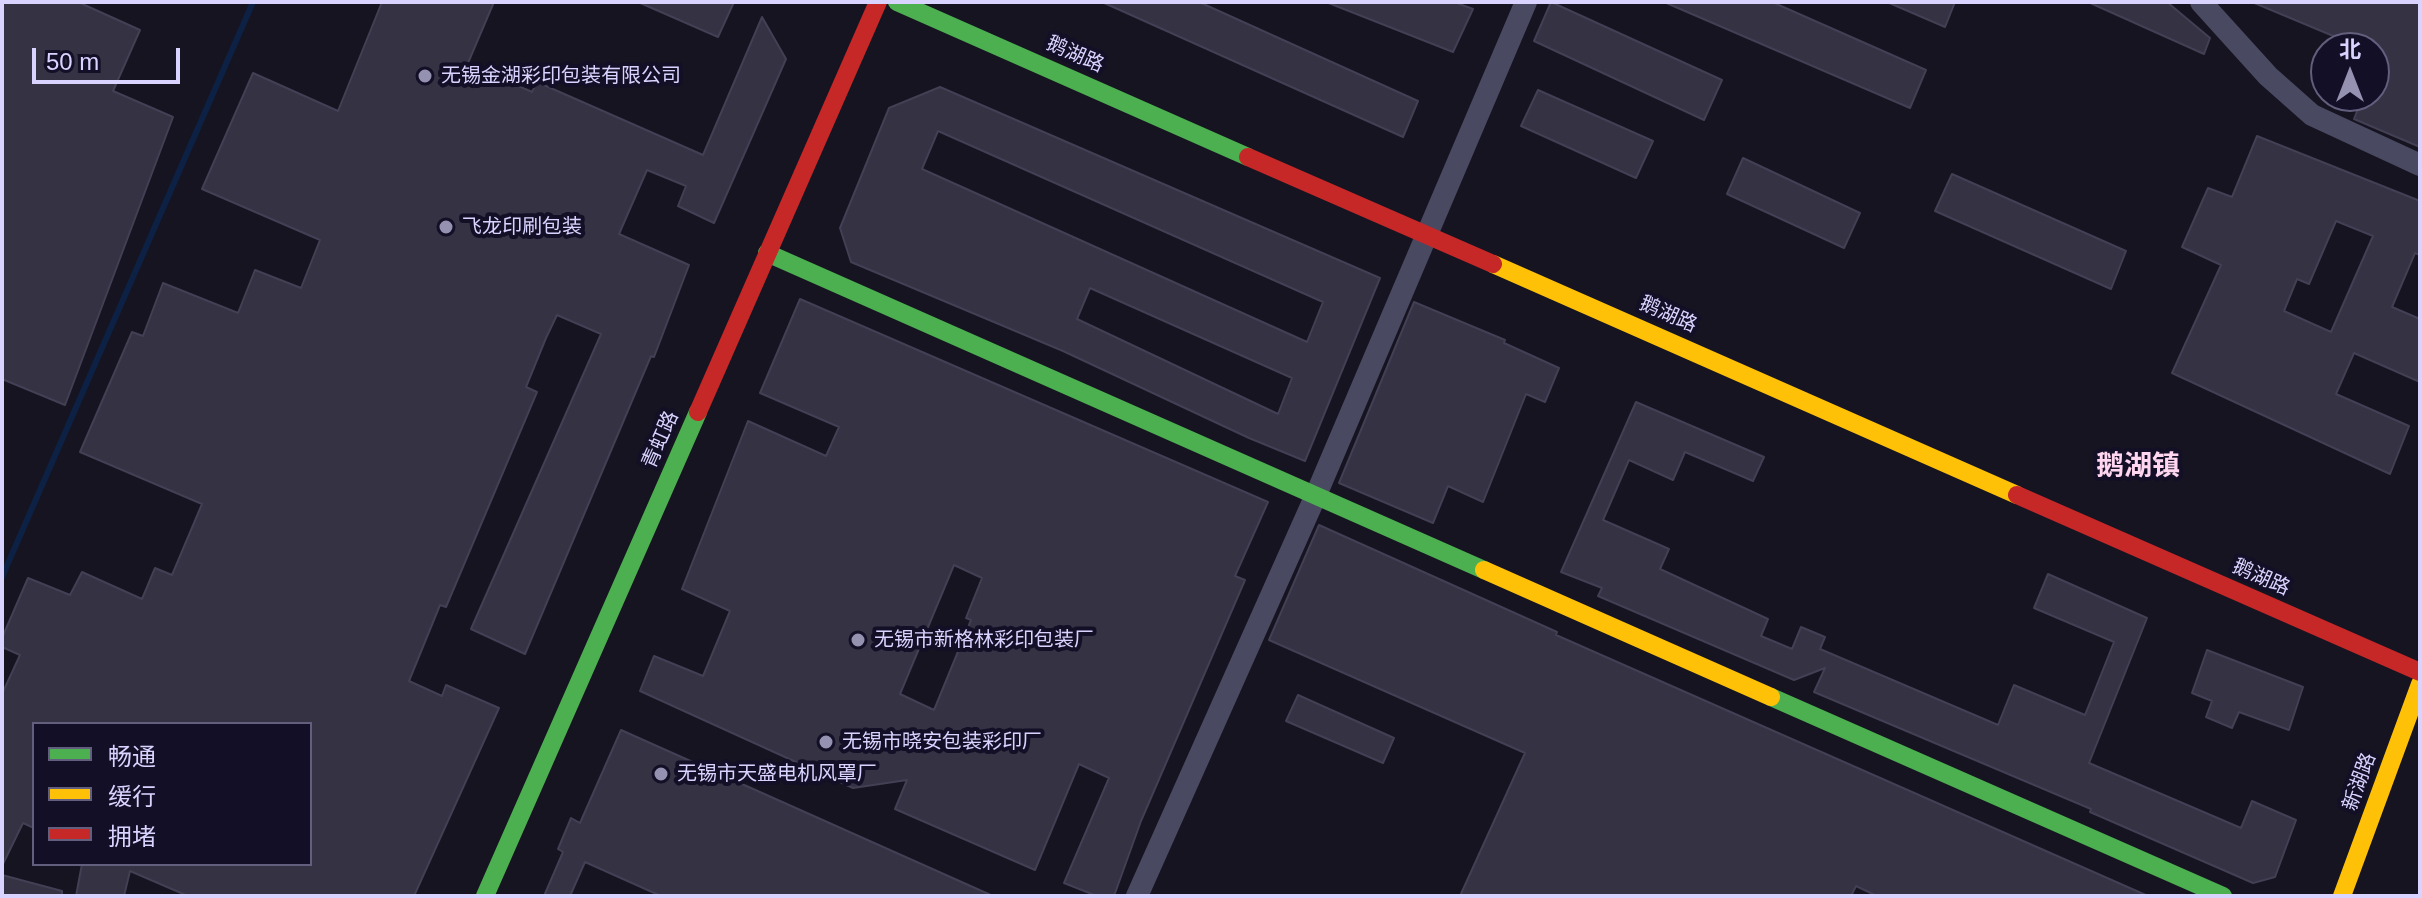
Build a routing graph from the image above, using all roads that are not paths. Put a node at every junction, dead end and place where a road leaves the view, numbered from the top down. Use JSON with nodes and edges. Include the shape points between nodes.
{"nodes":[{"id":1,"x":878,"y":2,"type":"edge"},
{"id":2,"x":897,"y":2,"type":"edge"},
{"id":3,"x":1526,"y":2,"type":"edge"},
{"id":4,"x":2201,"y":2,"type":"edge"},
{"id":5,"x":2420,"y":165,"type":"edge"},
{"id":6,"x":1428,"y":233,"type":"junction"},
{"id":7,"x":767,"y":253,"type":"junction"},
{"id":8,"x":1316,"y":495,"type":"junction"},
{"id":9,"x":2420,"y":672,"type":"edge"},
{"id":10,"x":2420,"y":684,"type":"edge"},
{"id":11,"x":485,"y":896,"type":"edge"},
{"id":12,"x":1137,"y":896,"type":"edge"},
{"id":13,"x":2223,"y":896,"type":"edge"},
{"id":14,"x":2342,"y":896,"type":"edge"}],
"edges":[{"from":1,"to":7,"type":"street","name":"青虹路"},
{"from":2,"to":6,"type":"street","name":"鹅湖路"},
{"from":3,"to":6,"type":"street"},
{"from":4,"to":5,"type":"street","via":[[2268,76],[2312,115]]},
{"from":6,"to":8,"type":"street"},
{"from":6,"to":9,"type":"street","name":"鹅湖路"},
{"from":7,"to":8,"type":"street"},
{"from":7,"to":11,"type":"street","name":"青虹路"},
{"from":8,"to":12,"type":"street"},
{"from":8,"to":13,"type":"street"},
{"from":10,"to":14,"type":"street","name":"新湖路"}]}
